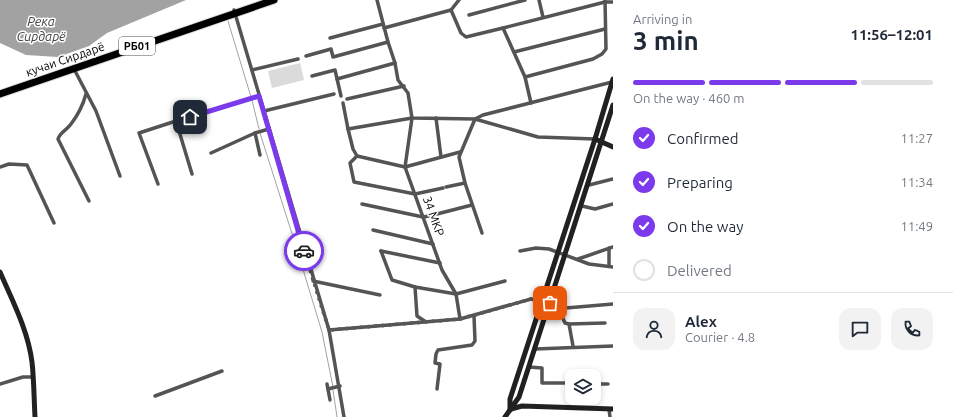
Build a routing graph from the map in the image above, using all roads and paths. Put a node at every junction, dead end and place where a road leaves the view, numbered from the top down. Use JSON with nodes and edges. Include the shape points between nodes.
{"nodes":[{"id":1,"x":262,"y":0,"type":"edge"},
{"id":2,"x":274,"y":0,"type":"edge"},
{"id":3,"x":383,"y":0,"type":"edge"},
{"id":4,"x":459,"y":0,"type":"edge"},
{"id":5,"x":525,"y":0,"type":"edge"},
{"id":6,"x":539,"y":0,"type":"edge"},
{"id":7,"x":377,"y":1,"type":"edge"},
{"id":8,"x":605,"y":1,"type":"edge"},
{"id":9,"x":613,"y":2,"type":"edge"},
{"id":10,"x":451,"y":10,"type":"junction"},
{"id":11,"x":234,"y":12,"type":"junction"},
{"id":12,"x":468,"y":15,"type":"dead end"},
{"id":13,"x":543,"y":17,"type":"junction"},
{"id":14,"x":384,"y":26,"type":"junction"},
{"id":15,"x":503,"y":28,"type":"junction"},
{"id":16,"x":605,"y":29,"type":"junction"},
{"id":17,"x":330,"y":38,"type":"dead end"},
{"id":18,"x":388,"y":42,"type":"junction"},
{"id":19,"x":514,"y":52,"type":"junction"},
{"id":20,"x":306,"y":56,"type":"dead end"},
{"id":21,"x":298,"y":59,"type":"dead end"},
{"id":22,"x":395,"y":63,"type":"junction"},
{"id":23,"x":73,"y":67,"type":"junction"},
{"id":24,"x":252,"y":70,"type":"junction"},
{"id":25,"x":312,"y":76,"type":"dead end"},
{"id":26,"x":525,"y":78,"type":"junction"},
{"id":27,"x":337,"y":79,"type":"junction"},
{"id":28,"x":613,"y":80,"type":"edge"},
{"id":29,"x":404,"y":86,"type":"junction"},
{"id":30,"x":0,"y":91,"type":"edge"},
{"id":31,"x":0,"y":94,"type":"edge"},
{"id":32,"x":86,"y":94,"type":"junction"},
{"id":33,"x":334,"y":94,"type":"dead end"},
{"id":34,"x":259,"y":96,"type":"junction"},
{"id":35,"x":341,"y":96,"type":"dead end"},
{"id":36,"x":347,"y":99,"type":"dead end"},
{"id":37,"x":343,"y":103,"type":"dead end"},
{"id":38,"x":531,"y":103,"type":"junction"},
{"id":39,"x":613,"y":105,"type":"edge"},
{"id":40,"x":264,"y":111,"type":"junction"},
{"id":41,"x":412,"y":118,"type":"junction"},
{"id":42,"x":436,"y":118,"type":"junction"},
{"id":43,"x":475,"y":119,"type":"junction"},
{"id":44,"x":176,"y":121,"type":"junction"},
{"id":45,"x":269,"y":129,"type":"junction"},
{"id":46,"x":348,"y":129,"type":"junction"},
{"id":47,"x":255,"y":133,"type":"junction"},
{"id":48,"x":596,"y":139,"type":"junction"},
{"id":49,"x":602,"y":142,"type":"junction"},
{"id":50,"x":613,"y":147,"type":"edge"},
{"id":51,"x":460,"y":152,"type":"junction"},
{"id":52,"x":211,"y":153,"type":"dead end"},
{"id":53,"x":260,"y":155,"type":"dead end"},
{"id":54,"x":356,"y":156,"type":"junction"},
{"id":55,"x":441,"y":157,"type":"junction"},
{"id":56,"x":0,"y":167,"type":"edge"},
{"id":57,"x":405,"y":167,"type":"junction"},
{"id":58,"x":192,"y":174,"type":"dead end"},
{"id":59,"x":120,"y":176,"type":"dead end"},
{"id":60,"x":613,"y":179,"type":"edge"},
{"id":61,"x":465,"y":183,"type":"junction"},
{"id":62,"x":158,"y":184,"type":"dead end"},
{"id":63,"x":589,"y":185,"type":"junction"},
{"id":64,"x":415,"y":194,"type":"junction"},
{"id":65,"x":89,"y":201,"type":"dead end"},
{"id":66,"x":362,"y":204,"type":"dead end"},
{"id":67,"x":472,"y":204,"type":"junction"},
{"id":68,"x":613,"y":204,"type":"edge"},
{"id":69,"x":582,"y":206,"type":"junction"},
{"id":70,"x":423,"y":217,"type":"junction"},
{"id":71,"x":54,"y":223,"type":"dead end"},
{"id":72,"x":373,"y":230,"type":"dead end"},
{"id":73,"x":482,"y":233,"type":"dead end"},
{"id":74,"x":301,"y":240,"type":"junction"},
{"id":75,"x":291,"y":243,"type":"dead end"},
{"id":76,"x":433,"y":244,"type":"junction"},
{"id":77,"x":611,"y":247,"type":"edge"},
{"id":78,"x":520,"y":251,"type":"dead end"},
{"id":79,"x":558,"y":253,"type":"junction"},
{"id":80,"x":565,"y":256,"type":"junction"},
{"id":81,"x":573,"y":258,"type":"junction"},
{"id":82,"x":440,"y":264,"type":"junction"},
{"id":83,"x":611,"y":266,"type":"edge"},
{"id":84,"x":0,"y":272,"type":"edge"},
{"id":85,"x":313,"y":281,"type":"junction"},
{"id":86,"x":505,"y":281,"type":"dead end"},
{"id":87,"x":415,"y":286,"type":"junction"},
{"id":88,"x":456,"y":294,"type":"junction"},
{"id":89,"x":380,"y":295,"type":"dead end"},
{"id":90,"x":543,"y":300,"type":"junction"},
{"id":91,"x":550,"y":303,"type":"junction"},
{"id":92,"x":613,"y":304,"type":"edge"},
{"id":93,"x":566,"y":308,"type":"dead end"},
{"id":94,"x":556,"y":312,"type":"dead end"},
{"id":95,"x":474,"y":316,"type":"junction"},
{"id":96,"x":460,"y":319,"type":"junction"},
{"id":97,"x":426,"y":323,"type":"junction"},
{"id":98,"x":605,"y":323,"type":"dead end"},
{"id":99,"x":569,"y":324,"type":"junction"},
{"id":100,"x":329,"y":330,"type":"junction"},
{"id":101,"x":572,"y":346,"type":"junction"},
{"id":102,"x":613,"y":346,"type":"edge"},
{"id":103,"x":535,"y":349,"type":"junction"},
{"id":104,"x":529,"y":368,"type":"junction"},
{"id":105,"x":222,"y":371,"type":"dead end"},
{"id":106,"x":33,"y":377,"type":"junction"},
{"id":107,"x":516,"y":381,"type":"junction"},
{"id":108,"x":0,"y":384,"type":"edge"},
{"id":109,"x":327,"y":384,"type":"dead end"},
{"id":110,"x":523,"y":384,"type":"junction"},
{"id":111,"x":565,"y":384,"type":"edge"},
{"id":112,"x":601,"y":384,"type":"edge"},
{"id":113,"x":608,"y":384,"type":"dead end"},
{"id":114,"x":340,"y":386,"type":"junction"},
{"id":115,"x":331,"y":388,"type":"junction"},
{"id":116,"x":437,"y":390,"type":"dead end"},
{"id":117,"x":155,"y":396,"type":"dead end"},
{"id":118,"x":518,"y":397,"type":"junction"},
{"id":119,"x":330,"y":400,"type":"dead end"},
{"id":120,"x":522,"y":406,"type":"junction"},
{"id":121,"x":611,"y":409,"type":"edge"},
{"id":122,"x":510,"y":410,"type":"junction"},
{"id":123,"x":35,"y":417,"type":"edge"},
{"id":124,"x":344,"y":417,"type":"edge"},
{"id":125,"x":505,"y":417,"type":"edge"},
{"id":126,"x":610,"y":417,"type":"edge"}],
"edges":[{"from":1,"to":11,"type":"highway","number":"РБ01"},
{"from":2,"to":11,"type":"highway","number":"РБ01"},
{"from":3,"to":7,"type":"street"},
{"from":4,"to":10,"type":"street"},
{"from":5,"to":12,"type":"street"},
{"from":6,"to":13,"type":"street"},
{"from":7,"to":14,"type":"street"},
{"from":8,"to":9,"type":"street"},
{"from":8,"to":13,"type":"street"},
{"from":8,"to":16,"type":"street"},
{"from":10,"to":14,"type":"street"},
{"from":10,"to":15,"type":"street","via":[[466,37]]},
{"from":11,"to":23,"type":"highway","number":"РБ01"},
{"from":11,"to":24,"type":"street"},
{"from":13,"to":15,"type":"street"},
{"from":14,"to":17,"type":"street"},
{"from":14,"to":18,"type":"street"},
{"from":15,"to":19,"type":"street"},
{"from":16,"to":19,"type":"street"},
{"from":16,"to":26,"type":"street","via":[[606,49],[602,54],[593,59]]},
{"from":18,"to":20,"type":"street","via":[[333,57],[331,49]]},
{"from":18,"to":22,"type":"street"},
{"from":19,"to":26,"type":"street"},
{"from":21,"to":24,"type":"street"},
{"from":22,"to":27,"type":"street"},
{"from":22,"to":29,"type":"street","via":[[398,80]]},
{"from":23,"to":30,"type":"highway","number":"РБ01"},
{"from":23,"to":31,"type":"highway","name":"кучаи Сирдарё","number":"РБ01"},
{"from":23,"to":32,"type":"street"},
{"from":24,"to":34,"type":"street"},
{"from":25,"to":27,"type":"street","via":[[335,70]]},
{"from":26,"to":38,"type":"street"},
{"from":27,"to":35,"type":"street"},
{"from":28,"to":38,"type":"street"},
{"from":28,"to":48,"type":"main road"},
{"from":29,"to":36,"type":"street"},
{"from":29,"to":41,"type":"street","via":[[408,93]]},
{"from":32,"to":59,"type":"street","via":[[96,111]]},
{"from":32,"to":65,"type":"street","via":[[83,105],[58,139]]},
{"from":33,"to":40,"type":"street"},
{"from":34,"to":40,"type":"street"},
{"from":34,"to":44,"type":"street"},
{"from":37,"to":46,"type":"street"},
{"from":38,"to":43,"type":"street"},
{"from":39,"to":49,"type":"main road"},
{"from":40,"to":45,"type":"street"},
{"from":41,"to":42,"type":"street"},
{"from":41,"to":46,"type":"street"},
{"from":41,"to":57,"type":"street"},
{"from":42,"to":43,"type":"street"},
{"from":42,"to":55,"type":"street"},
{"from":43,"to":48,"type":"street","via":[[538,137]]},
{"from":43,"to":51,"type":"street"},
{"from":44,"to":58,"type":"street"},
{"from":44,"to":62,"type":"street","via":[[139,133]]},
{"from":45,"to":47,"type":"street"},
{"from":45,"to":74,"type":"street"},
{"from":46,"to":54,"type":"street"},
{"from":47,"to":52,"type":"street"},
{"from":47,"to":53,"type":"street"},
{"from":48,"to":49,"type":"main road"},
{"from":48,"to":79,"type":"main road"},
{"from":49,"to":50,"type":"main road"},
{"from":49,"to":63,"type":"main road"},
{"from":51,"to":55,"type":"street"},
{"from":51,"to":61,"type":"street"},
{"from":54,"to":57,"type":"street"},
{"from":54,"to":64,"type":"street","via":[[350,163],[354,182]]},
{"from":55,"to":57,"type":"street"},
{"from":56,"to":71,"type":"street","via":[[9,164],[27,165]]},
{"from":57,"to":64,"type":"street","name":"34 МКР"},
{"from":60,"to":63,"type":"street"},
{"from":61,"to":64,"type":"street"},
{"from":61,"to":67,"type":"street"},
{"from":63,"to":69,"type":"main road"},
{"from":64,"to":70,"type":"street","name":"34 МКР"},
{"from":66,"to":70,"type":"street"},
{"from":67,"to":70,"type":"street"},
{"from":67,"to":73,"type":"street"},
{"from":68,"to":69,"type":"street","via":[[595,209]]},
{"from":69,"to":80,"type":"main road"},
{"from":70,"to":76,"type":"street","name":"34 МКР"},
{"from":72,"to":76,"type":"street"},
{"from":74,"to":75,"type":"street"},
{"from":74,"to":85,"type":"street"},
{"from":76,"to":82,"type":"street","name":"34 МКР"},
{"from":77,"to":81,"type":"street","via":[[580,259]]},
{"from":77,"to":83,"type":"street"},
{"from":78,"to":79,"type":"street","via":[[536,248]]},
{"from":79,"to":80,"type":"street"},
{"from":79,"to":90,"type":"main road"},
{"from":80,"to":81,"type":"street"},
{"from":80,"to":91,"type":"main road"},
{"from":81,"to":83,"type":"street","via":[[589,264]]},
{"from":82,"to":87,"type":"street","via":[[381,251],[392,280]]},
{"from":82,"to":88,"type":"street","name":"34 МКР"},
{"from":84,"to":106,"type":"main road","via":[[25,331]]},
{"from":85,"to":89,"type":"street"},
{"from":85,"to":100,"type":"street"},
{"from":86,"to":88,"type":"street"},
{"from":87,"to":88,"type":"street"},
{"from":87,"to":97,"type":"street","via":[[417,316]]},
{"from":88,"to":96,"type":"street","name":"34 МКР"},
{"from":90,"to":91,"type":"street"},
{"from":90,"to":95,"type":"street","via":[[531,299]]},
{"from":90,"to":107,"type":"main road"},
{"from":91,"to":103,"type":"main road"},
{"from":92,"to":93,"type":"street"},
{"from":94,"to":99,"type":"street"},
{"from":95,"to":96,"type":"street"},
{"from":95,"to":116,"type":"street","via":[[475,341],[472,345],[436,352],[435,363],[440,364]]},
{"from":96,"to":97,"type":"street"},
{"from":97,"to":100,"type":"street"},
{"from":98,"to":99,"type":"street"},
{"from":99,"to":101,"type":"street"},
{"from":100,"to":114,"type":"street"},
{"from":101,"to":102,"type":"street"},
{"from":101,"to":103,"type":"street"},
{"from":103,"to":104,"type":"main road"},
{"from":104,"to":110,"type":"main road"},
{"from":104,"to":111,"type":"street","via":[[542,368],[542,383]]},
{"from":105,"to":117,"type":"street"},
{"from":106,"to":108,"type":"street","via":[[23,377]]},
{"from":106,"to":123,"type":"main road"},
{"from":107,"to":110,"type":"main road"},
{"from":107,"to":122,"type":"main road","via":[[510,399]]},
{"from":109,"to":115,"type":"street"},
{"from":110,"to":118,"type":"main road"},
{"from":112,"to":113,"type":"street"},
{"from":114,"to":115,"type":"street"},
{"from":114,"to":124,"type":"street"},
{"from":115,"to":119,"type":"street"},
{"from":118,"to":120,"type":"main road"},
{"from":118,"to":122,"type":"main road"},
{"from":120,"to":121,"type":"main road"},
{"from":120,"to":122,"type":"main road"},
{"from":121,"to":126,"type":"street"},
{"from":122,"to":125,"type":"main road"}]}
